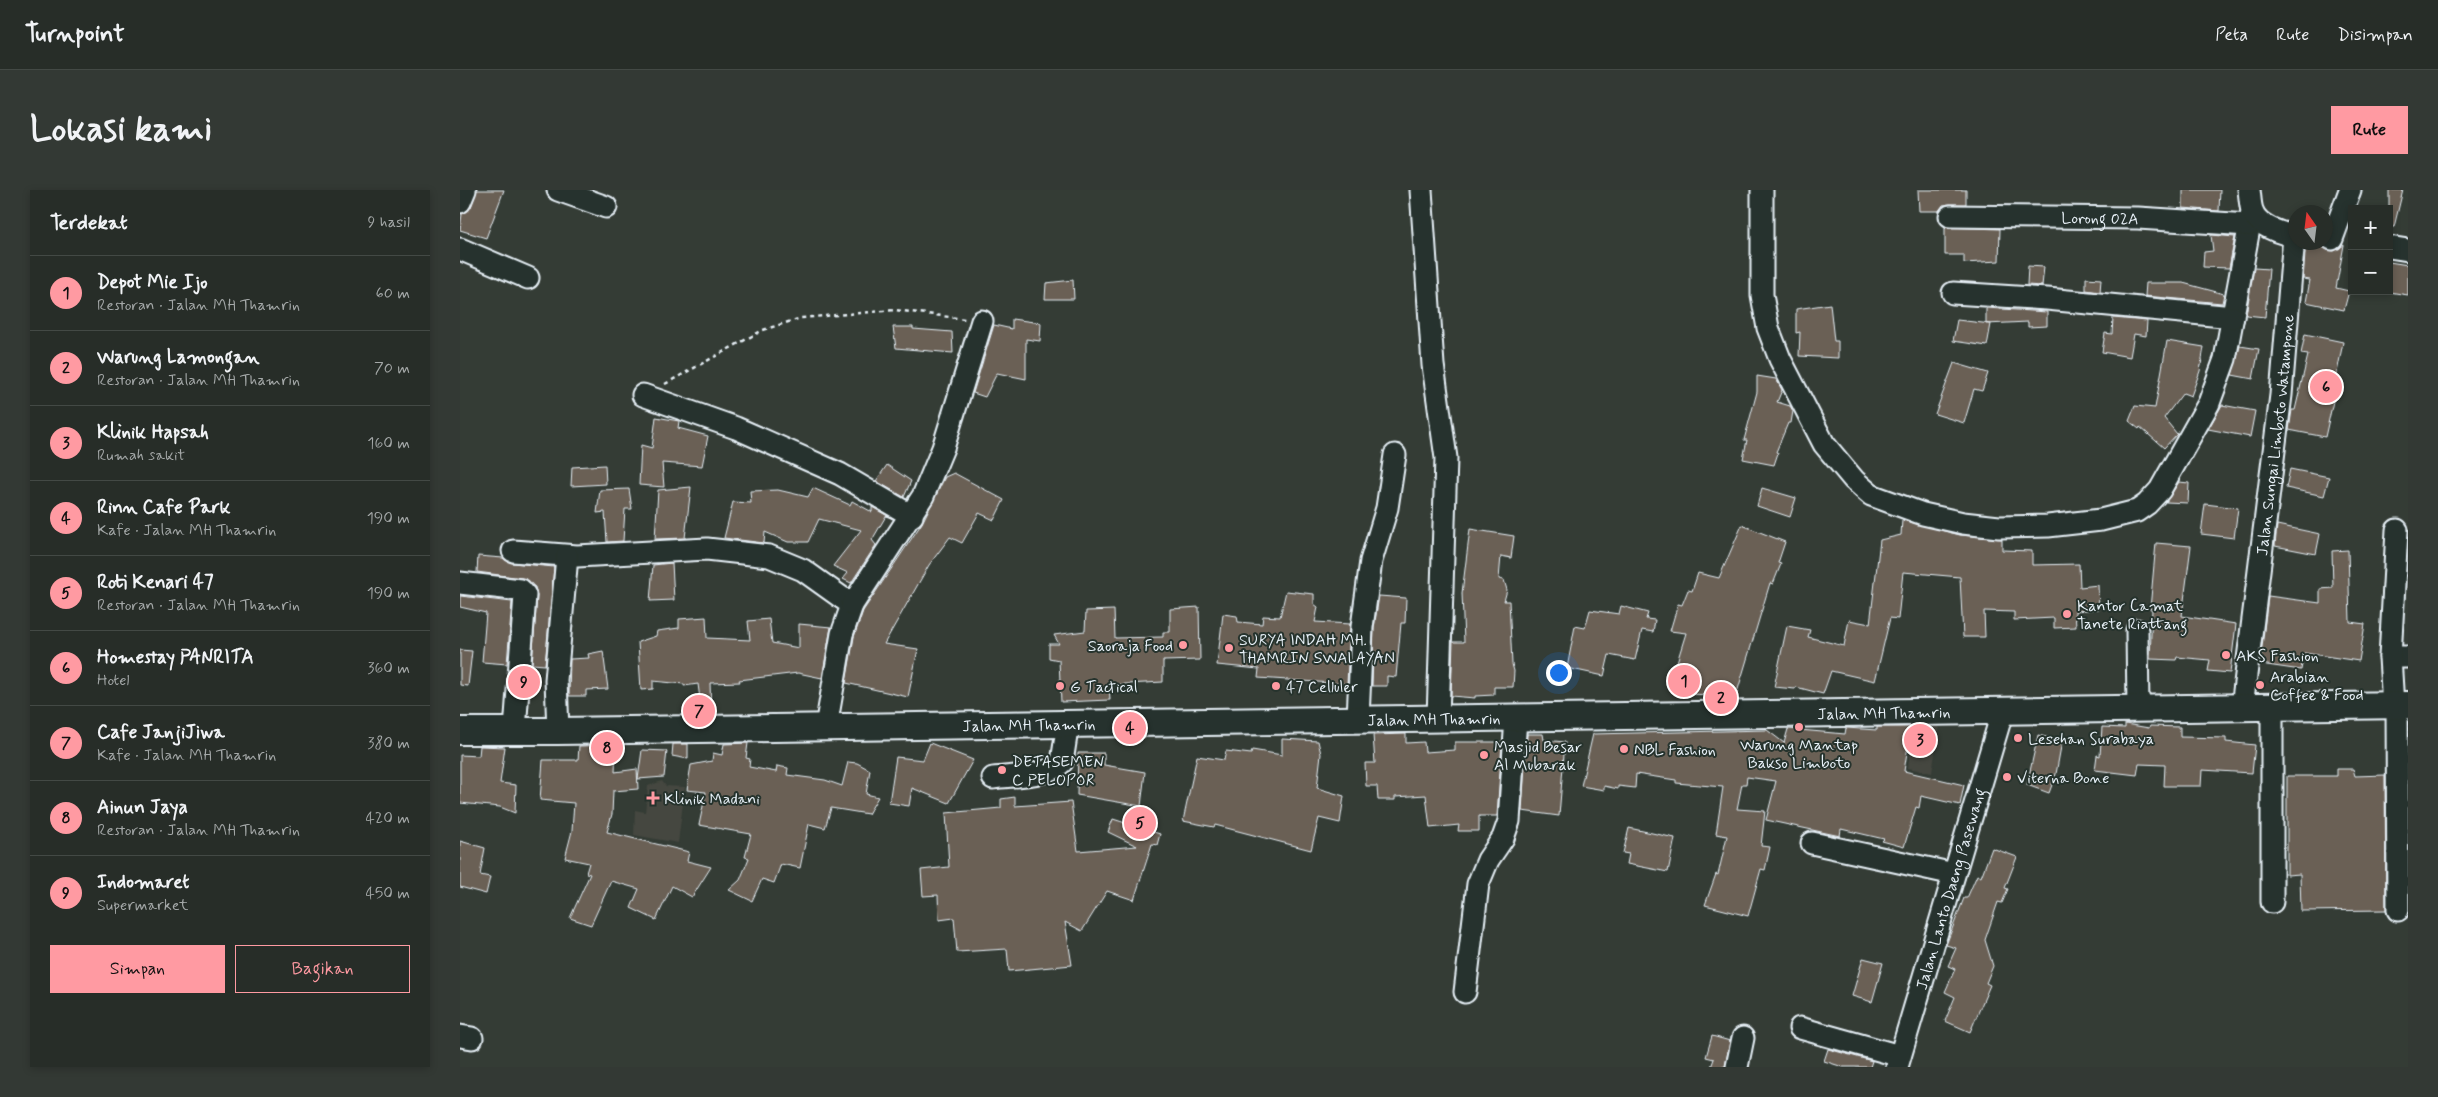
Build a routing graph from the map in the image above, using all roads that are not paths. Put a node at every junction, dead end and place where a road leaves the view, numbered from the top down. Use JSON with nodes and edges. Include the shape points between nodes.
{"nodes":[{"id":1,"x":464,"y":190,"type":"edge"},
{"id":2,"x":558,"y":190,"type":"edge"},
{"id":3,"x":1421,"y":190,"type":"edge"},
{"id":4,"x":1762,"y":190,"type":"edge"},
{"id":5,"x":2249,"y":190,"type":"edge"},
{"id":6,"x":2350,"y":190,"type":"edge"},
{"id":7,"x":460,"y":202,"type":"edge"},
{"id":8,"x":606,"y":208,"type":"dead end"},
{"id":9,"x":1950,"y":216,"type":"dead end"},
{"id":10,"x":2251,"y":218,"type":"junction"},
{"id":11,"x":2288,"y":234,"type":"edge"},
{"id":12,"x":2336,"y":239,"type":"edge"},
{"id":13,"x":2393,"y":248,"type":"edge"},
{"id":14,"x":460,"y":249,"type":"edge"},
{"id":15,"x":2294,"y":250,"type":"edge"},
{"id":16,"x":2408,"y":250,"type":"edge"},
{"id":17,"x":528,"y":278,"type":"dead end"},
{"id":18,"x":1953,"y":293,"type":"dead end"},
{"id":19,"x":2233,"y":317,"type":"junction"},
{"id":20,"x":982,"y":321,"type":"road end"},
{"id":21,"x":644,"y":395,"type":"road end"},
{"id":22,"x":1395,"y":455,"type":"dead end"},
{"id":23,"x":912,"y":516,"type":"junction"},
{"id":24,"x":2397,"y":530,"type":"dead end"},
{"id":25,"x":513,"y":552,"type":"dead end"},
{"id":26,"x":567,"y":556,"type":"junction"},
{"id":27,"x":460,"y":583,"type":"edge"},
{"id":28,"x":852,"y":605,"type":"junction"},
{"id":29,"x":2137,"y":630,"type":"dead end"},
{"id":30,"x":2399,"y":657,"type":"edge"},
{"id":31,"x":2399,"y":705,"type":"edge"},
{"id":32,"x":2242,"y":707,"type":"junction"},
{"id":33,"x":2272,"y":707,"type":"junction"},
{"id":34,"x":2138,"y":708,"type":"junction"},
{"id":35,"x":2003,"y":710,"type":"junction"},
{"id":36,"x":1516,"y":718,"type":"junction"},
{"id":37,"x":1358,"y":719,"type":"junction"},
{"id":38,"x":1438,"y":719,"type":"junction"},
{"id":39,"x":1068,"y":723,"type":"junction"},
{"id":40,"x":826,"y":728,"type":"junction"},
{"id":41,"x":515,"y":730,"type":"junction"},
{"id":42,"x":460,"y":731,"type":"edge"},
{"id":43,"x":558,"y":732,"type":"junction"},
{"id":44,"x":993,"y":778,"type":"dead end"},
{"id":45,"x":1812,"y":842,"type":"dead end"},
{"id":46,"x":1954,"y":874,"type":"junction"},
{"id":47,"x":2272,"y":902,"type":"dead end"},
{"id":48,"x":2398,"y":910,"type":"dead end"},
{"id":49,"x":1465,"y":992,"type":"dead end"},
{"id":50,"x":1800,"y":1028,"type":"dead end"},
{"id":51,"x":1743,"y":1038,"type":"dead end"},
{"id":52,"x":1899,"y":1061,"type":"edge"},
{"id":53,"x":1737,"y":1067,"type":"edge"}],
"edges":[{"from":1,"to":7,"type":"street"},
{"from":2,"to":8,"type":"street"},
{"from":3,"to":38,"type":"street","via":[[1433,365],[1446,458]]},
{"from":4,"to":19,"type":"street","via":[[1762,295],[1768,328],[1780,359],[1824,444],[1862,490],[1923,514],[1999,527],[2101,520],[2137,511],[2160,490],[2209,403],[2225,359]]},
{"from":5,"to":10,"type":"street"},
{"from":6,"to":12,"type":"street"},
{"from":9,"to":10,"type":"street","name":"Lorong 02A"},
{"from":10,"to":11,"type":"street","name":"Jalan Sungai Limboto Watampone"},
{"from":10,"to":19,"type":"street"},
{"from":13,"to":16,"type":"street"},
{"from":14,"to":17,"type":"street"},
{"from":15,"to":32,"type":"street","name":"Jalan Sungai Limboto Watampone","via":[[2281,395]]},
{"from":18,"to":19,"type":"street"},
{"from":20,"to":23,"type":"street","via":[[943,448]]},
{"from":21,"to":23,"type":"street","via":[[736,428],[840,474]]},
{"from":22,"to":37,"type":"street","via":[[1387,508],[1371,561],[1362,627]]},
{"from":23,"to":28,"type":"street"},
{"from":24,"to":30,"type":"street"},
{"from":25,"to":26,"type":"street"},
{"from":26,"to":28,"type":"street","via":[[707,549],[769,556],[804,570]]},
{"from":26,"to":43,"type":"street","via":[[556,680]]},
{"from":27,"to":41,"type":"street","via":[[521,590],[525,596]]},
{"from":28,"to":40,"type":"street","via":[[842,634]]},
{"from":29,"to":34,"type":"street"},
{"from":30,"to":31,"type":"street"},
{"from":31,"to":33,"type":"main road","name":"Jalan MH Thamrin"},
{"from":31,"to":48,"type":"street"},
{"from":32,"to":33,"type":"main road","name":"Jalan MH Thamrin"},
{"from":32,"to":34,"type":"main road","name":"Jalan MH Thamrin"},
{"from":33,"to":47,"type":"street"},
{"from":34,"to":35,"type":"main road","name":"Jalan MH Thamrin"},
{"from":35,"to":36,"type":"main road","name":"Jalan MH Thamrin"},
{"from":35,"to":46,"type":"street","name":"Jalan Lanto Daeng Pasewang"},
{"from":36,"to":38,"type":"main road","name":"Jalan MH Thamrin"},
{"from":36,"to":49,"type":"street","via":[[1509,821],[1478,884]]},
{"from":37,"to":38,"type":"main road","name":"Jalan MH Thamrin"},
{"from":37,"to":39,"type":"main road","name":"Jalan MH Thamrin"},
{"from":39,"to":40,"type":"main road","name":"Jalan MH Thamrin"},
{"from":39,"to":44,"type":"street","via":[[1062,762],[1058,767]]},
{"from":40,"to":43,"type":"main road","name":"Jalan MH Thamrin"},
{"from":41,"to":42,"type":"main road","name":"Jalan MH Thamrin"},
{"from":41,"to":43,"type":"main road","name":"Jalan MH Thamrin"},
{"from":45,"to":46,"type":"street"},
{"from":46,"to":52,"type":"street","name":"Jalan Lanto Daeng Pasewang"},
{"from":50,"to":52,"type":"street"},
{"from":51,"to":53,"type":"street"}]}
